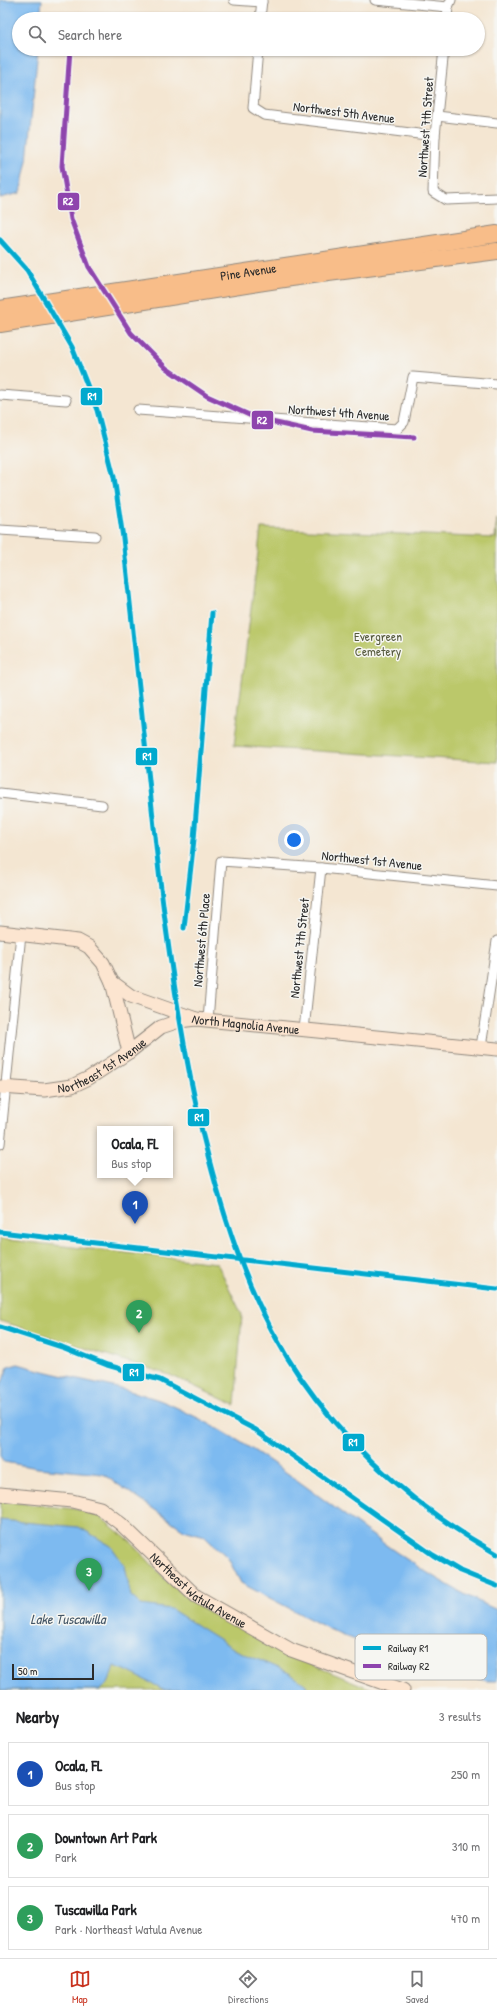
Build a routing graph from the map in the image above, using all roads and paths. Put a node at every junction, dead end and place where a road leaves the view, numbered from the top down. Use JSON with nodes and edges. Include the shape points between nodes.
{"nodes":[{"id":1,"x":234,"y":0,"type":"edge"},
{"id":2,"x":375,"y":0,"type":"edge"},
{"id":3,"x":262,"y":1,"type":"edge"},
{"id":4,"x":450,"y":4,"type":"edge"},
{"id":5,"x":261,"y":12,"type":"edge"},
{"id":6,"x":257,"y":56,"type":"edge"},
{"id":7,"x":443,"y":56,"type":"edge"},
{"id":8,"x":437,"y":116,"type":"junction"},
{"id":9,"x":497,"y":123,"type":"edge"},
{"id":10,"x":435,"y":136,"type":"junction"},
{"id":11,"x":497,"y":198,"type":"edge"},
{"id":12,"x":497,"y":234,"type":"edge"},
{"id":13,"x":497,"y":251,"type":"edge"},
{"id":14,"x":150,"y":293,"type":"junction"},
{"id":15,"x":2,"y":319,"type":"edge"},
{"id":16,"x":497,"y":384,"type":"edge"},
{"id":17,"x":0,"y":395,"type":"edge"},
{"id":18,"x":66,"y":400,"type":"dead end"},
{"id":19,"x":138,"y":410,"type":"dead end"},
{"id":20,"x":0,"y":530,"type":"edge"},
{"id":21,"x":95,"y":536,"type":"dead end"},
{"id":22,"x":0,"y":793,"type":"edge"},
{"id":23,"x":102,"y":805,"type":"dead end"},
{"id":24,"x":221,"y":861,"type":"joint"},
{"id":25,"x":321,"y":868,"type":"junction"},
{"id":26,"x":497,"y":886,"type":"edge"},
{"id":27,"x":0,"y":932,"type":"edge"},
{"id":28,"x":21,"y":934,"type":"junction"},
{"id":29,"x":497,"y":941,"type":"edge"},
{"id":30,"x":112,"y":982,"type":"junction"},
{"id":31,"x":202,"y":1020,"type":"junction"},
{"id":32,"x":304,"y":1030,"type":"junction"},
{"id":33,"x":481,"y":1047,"type":"junction"},
{"id":34,"x":497,"y":1049,"type":"edge"},
{"id":35,"x":129,"y":1052,"type":"junction"},
{"id":36,"x":3,"y":1088,"type":"edge"},
{"id":37,"x":0,"y":1144,"type":"edge"},
{"id":38,"x":0,"y":1494,"type":"edge"},
{"id":39,"x":355,"y":1673,"type":"edge"},
{"id":40,"x":375,"y":1680,"type":"edge"},
{"id":41,"x":403,"y":1690,"type":"edge"}],
"edges":[{"from":1,"to":3,"type":"street"},
{"from":2,"to":4,"type":"street"},
{"from":3,"to":5,"type":"street"},
{"from":6,"to":10,"type":"street","name":"Northwest 5th Avenue","via":[[253,108],[264,115]]},
{"from":7,"to":8,"type":"street","name":"Northwest 7th Street"},
{"from":8,"to":9,"type":"street"},
{"from":8,"to":10,"type":"street","name":"Northwest 7th Street"},
{"from":10,"to":11,"type":"street","name":"Northwest 7th Street","via":[[433,192],[446,200]]},
{"from":12,"to":14,"type":"highway","name":"Pine Avenue"},
{"from":13,"to":14,"type":"highway","name":"Pine Avenue"},
{"from":14,"to":15,"type":"highway","name":"Pine Avenue"},
{"from":16,"to":19,"type":"street","name":"Northwest 4th Avenue","via":[[413,377],[404,422],[397,429]]},
{"from":17,"to":18,"type":"street"},
{"from":20,"to":21,"type":"street"},
{"from":22,"to":23,"type":"street"},
{"from":24,"to":25,"type":"street","name":"Northwest 1st Avenue"},
{"from":24,"to":31,"type":"street","name":"Northwest 6th Place"},
{"from":25,"to":26,"type":"street","name":"Northwest 1st Avenue"},
{"from":25,"to":32,"type":"street","name":"Northwest 7th Street"},
{"from":27,"to":28,"type":"main road","name":"North Magnolia Avenue"},
{"from":28,"to":30,"type":"main road","name":"North Magnolia Avenue","via":[[78,941],[89,947],[103,963]]},
{"from":28,"to":36,"type":"street"},
{"from":29,"to":33,"type":"street"},
{"from":30,"to":31,"type":"main road","name":"North Magnolia Avenue","via":[[132,996]]},
{"from":30,"to":35,"type":"main road"},
{"from":31,"to":32,"type":"main road","name":"North Magnolia Avenue"},
{"from":31,"to":35,"type":"main road","name":"Northeast 1st Avenue","via":[[179,1021],[161,1027]]},
{"from":32,"to":33,"type":"main road","name":"North Magnolia Avenue"},
{"from":33,"to":34,"type":"main road","name":"North Magnolia Avenue"},
{"from":35,"to":36,"type":"main road","name":"Northeast 1st Avenue","via":[[72,1086],[44,1090]]},
{"from":36,"to":37,"type":"street"},
{"from":38,"to":39,"type":"main road","name":"Northeast Watula Avenue","via":[[72,1501],[100,1508],[121,1524],[196,1596],[291,1650]]},
{"from":40,"to":41,"type":"main road","name":"Northeast Watula Avenue"}]}
